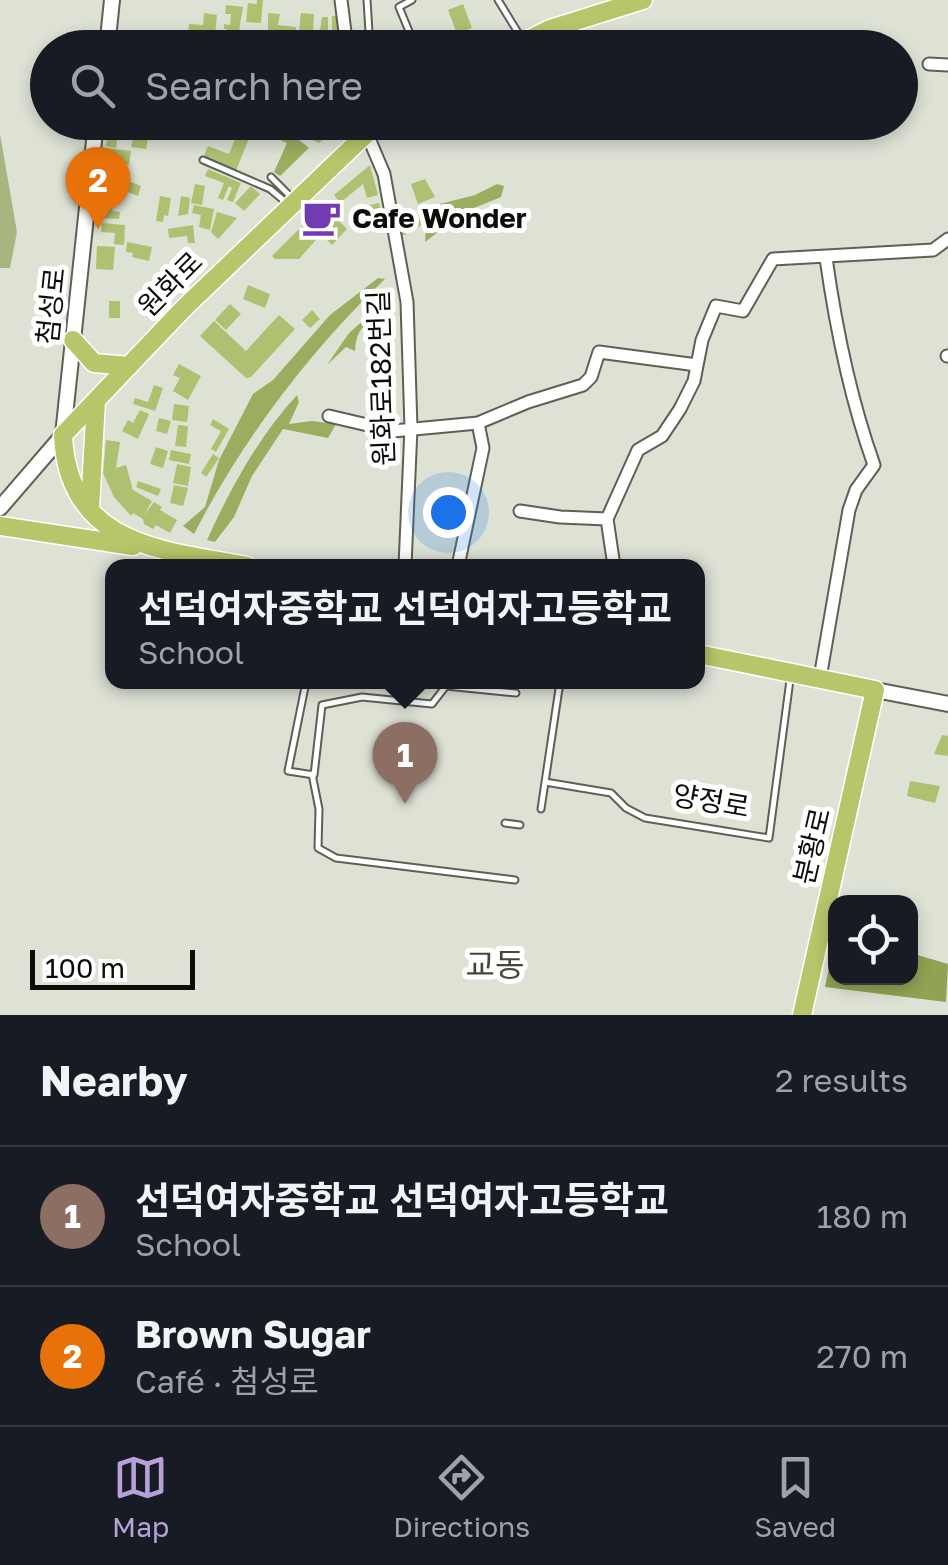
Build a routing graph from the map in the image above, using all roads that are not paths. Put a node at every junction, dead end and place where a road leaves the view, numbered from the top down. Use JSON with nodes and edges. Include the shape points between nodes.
{"nodes":[{"id":1,"x":112,"y":0,"type":"edge"},
{"id":2,"x":341,"y":0,"type":"edge"},
{"id":3,"x":367,"y":0,"type":"edge"},
{"id":4,"x":412,"y":0,"type":"edge"},
{"id":5,"x":498,"y":0,"type":"edge"},
{"id":6,"x":643,"y":0,"type":"edge"},
{"id":7,"x":109,"y":30,"type":"edge"},
{"id":8,"x":345,"y":30,"type":"edge"},
{"id":9,"x":369,"y":30,"type":"edge"},
{"id":10,"x":409,"y":30,"type":"edge"},
{"id":11,"x":511,"y":30,"type":"edge"},
{"id":12,"x":548,"y":30,"type":"edge"},
{"id":13,"x":929,"y":64,"type":"dead end"},
{"id":14,"x":948,"y":66,"type":"edge"},
{"id":15,"x":94,"y":140,"type":"edge"},
{"id":16,"x":353,"y":140,"type":"edge"},
{"id":17,"x":369,"y":140,"type":"edge"},
{"id":18,"x":203,"y":160,"type":"dead end"},
{"id":19,"x":271,"y":177,"type":"dead end"},
{"id":20,"x":292,"y":204,"type":"junction"},
{"id":21,"x":948,"y":239,"type":"edge"},
{"id":22,"x":826,"y":258,"type":"junction"},
{"id":23,"x":73,"y":340,"type":"junction"},
{"id":24,"x":697,"y":365,"type":"junction"},
{"id":25,"x":128,"y":366,"type":"junction"},
{"id":26,"x":96,"y":401,"type":"junction"},
{"id":27,"x":330,"y":416,"type":"dead end"},
{"id":28,"x":478,"y":424,"type":"junction"},
{"id":29,"x":411,"y":428,"type":"junction"},
{"id":30,"x":63,"y":435,"type":"junction"},
{"id":31,"x":3,"y":501,"type":"edge"},
{"id":32,"x":90,"y":508,"type":"junction"},
{"id":33,"x":520,"y":510,"type":"dead end"},
{"id":34,"x":608,"y":519,"type":"junction"},
{"id":35,"x":0,"y":526,"type":"edge"},
{"id":36,"x":152,"y":548,"type":"junction"},
{"id":37,"x":210,"y":559,"type":"edge"},
{"id":38,"x":405,"y":559,"type":"edge"},
{"id":39,"x":459,"y":559,"type":"edge"},
{"id":40,"x":613,"y":559,"type":"edge"},
{"id":41,"x":705,"y":655,"type":"edge"},
{"id":42,"x":792,"y":672,"type":"junction"},
{"id":43,"x":820,"y":678,"type":"junction"},
{"id":44,"x":305,"y":689,"type":"edge"},
{"id":45,"x":444,"y":689,"type":"edge"},
{"id":46,"x":476,"y":689,"type":"edge"},
{"id":47,"x":559,"y":689,"type":"edge"},
{"id":48,"x":875,"y":690,"type":"junction"},
{"id":49,"x":516,"y":693,"type":"dead end"},
{"id":50,"x":948,"y":704,"type":"edge"},
{"id":51,"x":312,"y":774,"type":"junction"},
{"id":52,"x":545,"y":782,"type":"junction"},
{"id":53,"x":541,"y":810,"type":"dead end"},
{"id":54,"x":505,"y":823,"type":"dead end"},
{"id":55,"x":520,"y":825,"type":"dead end"},
{"id":56,"x":514,"y":880,"type":"dead end"},
{"id":57,"x":802,"y":1015,"type":"edge"}],
"edges":[{"from":1,"to":7,"type":"street"},
{"from":2,"to":8,"type":"street"},
{"from":3,"to":9,"type":"lane"},
{"from":4,"to":10,"type":"lane","via":[[399,7]]},
{"from":5,"to":11,"type":"lane"},
{"from":6,"to":12,"type":"main road"},
{"from":13,"to":14,"type":"street"},
{"from":15,"to":23,"type":"street","name":"첨성로"},
{"from":16,"to":20,"type":"main road","name":"원화로"},
{"from":17,"to":29,"type":"street","name":"원화로182번길","via":[[384,174],[407,302]]},
{"from":18,"to":20,"type":"lane"},
{"from":19,"to":20,"type":"lane"},
{"from":20,"to":25,"type":"main road","name":"원화로"},
{"from":21,"to":22,"type":"street","via":[[933,250]]},
{"from":22,"to":24,"type":"street","via":[[772,259],[743,311],[716,306]]},
{"from":22,"to":43,"type":"street","via":[[847,371],[874,465],[849,510]]},
{"from":23,"to":25,"type":"main road","via":[[94,363]]},
{"from":23,"to":30,"type":"street","name":"첨성로"},
{"from":24,"to":28,"type":"street","via":[[599,352],[583,385]]},
{"from":24,"to":34,"type":"street","via":[[662,436],[638,450]]},
{"from":25,"to":26,"type":"main road","name":"원화로"},
{"from":26,"to":30,"type":"main road","name":"원화로"},
{"from":26,"to":32,"type":"main road"},
{"from":27,"to":29,"type":"street"},
{"from":28,"to":29,"type":"street"},
{"from":28,"to":39,"type":"street","via":[[482,448]]},
{"from":29,"to":38,"type":"street","name":"원화로182번길"},
{"from":30,"to":31,"type":"street","name":"원화로"},
{"from":30,"to":32,"type":"main road","via":[[73,481]]},
{"from":32,"to":36,"type":"main road","via":[[114,533]]},
{"from":33,"to":34,"type":"street"},
{"from":34,"to":40,"type":"street"},
{"from":35,"to":36,"type":"main road"},
{"from":36,"to":37,"type":"main road"},
{"from":41,"to":42,"type":"main road"},
{"from":42,"to":43,"type":"main road"},
{"from":42,"to":52,"type":"lane","name":"양정로","via":[[769,838],[645,818],[611,793]]},
{"from":43,"to":48,"type":"main road"},
{"from":44,"to":51,"type":"lane","via":[[288,770]]},
{"from":45,"to":51,"type":"lane","via":[[432,704],[362,697],[322,705]]},
{"from":46,"to":49,"type":"lane"},
{"from":47,"to":52,"type":"lane"},
{"from":48,"to":50,"type":"street"},
{"from":48,"to":57,"type":"main road","name":"분황로"},
{"from":51,"to":56,"type":"lane","via":[[320,810],[318,848],[336,858]]},
{"from":52,"to":53,"type":"lane"},
{"from":54,"to":55,"type":"lane"}]}
